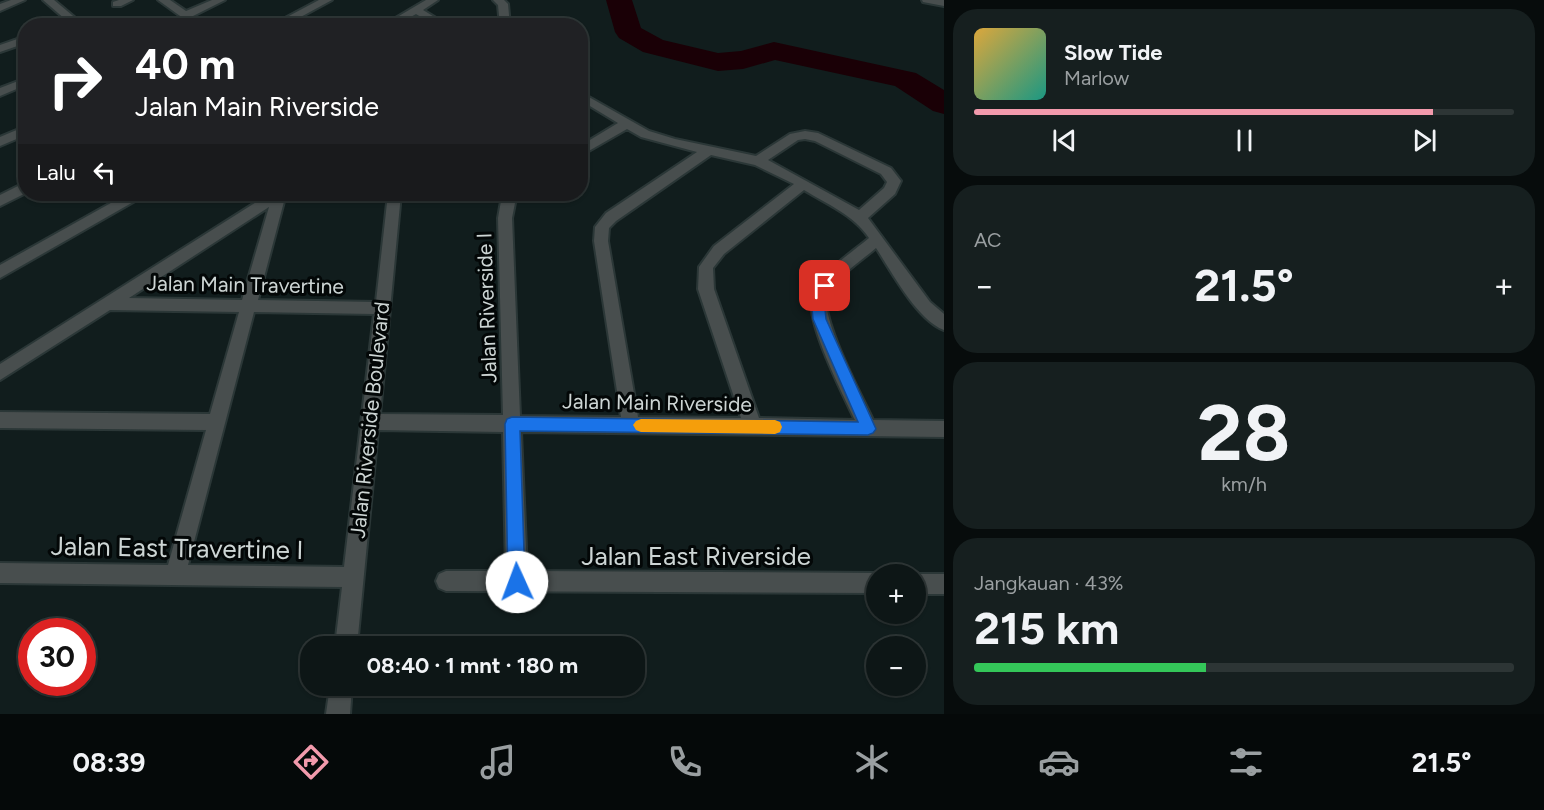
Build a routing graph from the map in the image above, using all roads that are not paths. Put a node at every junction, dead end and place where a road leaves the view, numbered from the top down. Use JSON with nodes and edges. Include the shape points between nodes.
{"nodes":[{"id":1,"x":20,"y":0,"type":"edge"},
{"id":2,"x":48,"y":0,"type":"edge"},
{"id":3,"x":163,"y":0,"type":"edge"},
{"id":4,"x":220,"y":0,"type":"edge"},
{"id":5,"x":327,"y":0,"type":"edge"},
{"id":6,"x":433,"y":0,"type":"edge"},
{"id":7,"x":498,"y":0,"type":"edge"},
{"id":8,"x":927,"y":0,"type":"edge"},
{"id":9,"x":944,"y":3,"type":"edge"},
{"id":10,"x":0,"y":8,"type":"edge"},
{"id":11,"x":416,"y":10,"type":"junction"},
{"id":12,"x":186,"y":15,"type":"junction"},
{"id":13,"x":71,"y":18,"type":"edge"},
{"id":14,"x":190,"y":18,"type":"edge"},
{"id":15,"x":291,"y":18,"type":"edge"},
{"id":16,"x":402,"y":18,"type":"edge"},
{"id":17,"x":430,"y":18,"type":"edge"},
{"id":18,"x":504,"y":18,"type":"edge"},
{"id":19,"x":18,"y":42,"type":"edge"},
{"id":20,"x":0,"y":49,"type":"edge"},
{"id":21,"x":18,"y":84,"type":"edge"},
{"id":22,"x":0,"y":92,"type":"edge"},
{"id":23,"x":588,"y":100,"type":"edge"},
{"id":24,"x":628,"y":123,"type":"junction"},
{"id":25,"x":18,"y":134,"type":"edge"},
{"id":26,"x":0,"y":142,"type":"edge"},
{"id":27,"x":588,"y":147,"type":"edge"},
{"id":28,"x":708,"y":151,"type":"junction"},
{"id":29,"x":758,"y":161,"type":"junction"},
{"id":30,"x":803,"y":184,"type":"junction"},
{"id":31,"x":18,"y":191,"type":"edge"},
{"id":32,"x":0,"y":201,"type":"edge"},
{"id":33,"x":125,"y":201,"type":"edge"},
{"id":34,"x":268,"y":201,"type":"edge"},
{"id":35,"x":277,"y":201,"type":"edge"},
{"id":36,"x":394,"y":201,"type":"edge"},
{"id":37,"x":508,"y":201,"type":"edge"},
{"id":38,"x":859,"y":218,"type":"junction"},
{"id":39,"x":878,"y":239,"type":"junction"},
{"id":40,"x":0,"y":272,"type":"edge"},
{"id":41,"x":108,"y":304,"type":"junction"},
{"id":42,"x":248,"y":306,"type":"junction"},
{"id":43,"x":383,"y":308,"type":"junction"},
{"id":44,"x":944,"y":323,"type":"edge"},
{"id":45,"x":0,"y":373,"type":"edge"},
{"id":46,"x":0,"y":420,"type":"edge"},
{"id":47,"x":217,"y":422,"type":"junction"},
{"id":48,"x":370,"y":422,"type":"junction"},
{"id":49,"x":512,"y":424,"type":"junction"},
{"id":50,"x":631,"y":425,"type":"junction"},
{"id":51,"x":753,"y":427,"type":"junction"},
{"id":52,"x":868,"y":429,"type":"junction"},
{"id":53,"x":944,"y":429,"type":"edge"},
{"id":54,"x":0,"y":573,"type":"edge"},
{"id":55,"x":175,"y":575,"type":"junction"},
{"id":56,"x":353,"y":577,"type":"junction"},
{"id":57,"x":446,"y":581,"type":"dead end"},
{"id":58,"x":517,"y":582,"type":"junction"},
{"id":59,"x":866,"y":584,"type":"edge"},
{"id":60,"x":926,"y":584,"type":"edge"},
{"id":61,"x":944,"y":584,"type":"edge"},
{"id":62,"x":347,"y":636,"type":"edge"},
{"id":63,"x":340,"y":696,"type":"edge"},
{"id":64,"x":338,"y":714,"type":"edge"}],
"edges":[{"from":1,"to":10,"type":"street"},
{"from":2,"to":13,"type":"street"},
{"from":3,"to":12,"type":"street"},
{"from":4,"to":12,"type":"street"},
{"from":5,"to":15,"type":"street"},
{"from":6,"to":11,"type":"street"},
{"from":7,"to":18,"type":"street","via":[[503,4]]},
{"from":8,"to":9,"type":"street"},
{"from":11,"to":16,"type":"street"},
{"from":11,"to":17,"type":"street"},
{"from":12,"to":14,"type":"street"},
{"from":19,"to":20,"type":"street"},
{"from":21,"to":22,"type":"street"},
{"from":23,"to":24,"type":"street"},
{"from":24,"to":27,"type":"street"},
{"from":24,"to":28,"type":"street","via":[[645,134]]},
{"from":25,"to":26,"type":"street"},
{"from":28,"to":29,"type":"street"},
{"from":28,"to":50,"type":"street","via":[[602,227],[601,241]]},
{"from":29,"to":30,"type":"street"},
{"from":29,"to":38,"type":"street","via":[[794,137],[805,135],[818,137],[885,171],[894,181],[890,191]]},
{"from":30,"to":38,"type":"street"},
{"from":30,"to":51,"type":"street","via":[[719,250],[706,267],[706,289]]},
{"from":31,"to":32,"type":"street"},
{"from":33,"to":40,"type":"street"},
{"from":34,"to":41,"type":"street"},
{"from":35,"to":42,"type":"street"},
{"from":36,"to":43,"type":"street","name":"Jalan Riverside Boulevard"},
{"from":37,"to":49,"type":"street","name":"Jalan Riverside I","via":[[505,218]]},
{"from":38,"to":39,"type":"street"},
{"from":39,"to":44,"type":"street","via":[[924,306]]},
{"from":39,"to":52,"type":"street","via":[[825,286],[818,298],[819,319]]},
{"from":41,"to":42,"type":"street","name":"Jalan Main Travertine"},
{"from":41,"to":45,"type":"street"},
{"from":42,"to":43,"type":"street","name":"Jalan Main Travertine"},
{"from":42,"to":47,"type":"street"},
{"from":43,"to":48,"type":"street","name":"Jalan Riverside Boulevard"},
{"from":46,"to":47,"type":"street"},
{"from":47,"to":55,"type":"street"},
{"from":48,"to":49,"type":"street","name":"Jalan Main Riverside"},
{"from":48,"to":56,"type":"street","name":"Jalan Riverside Boulevard"},
{"from":49,"to":50,"type":"street","name":"Jalan Main Riverside"},
{"from":49,"to":58,"type":"street"},
{"from":50,"to":51,"type":"street","name":"Jalan Main Riverside"},
{"from":51,"to":52,"type":"street","name":"Jalan Main Riverside"},
{"from":52,"to":53,"type":"street","name":"Jalan Main Riverside"},
{"from":54,"to":55,"type":"street","name":"Jalan East Travertine I"},
{"from":55,"to":56,"type":"street","name":"Jalan East Travertine I"},
{"from":56,"to":62,"type":"street","name":"Jalan Riverside Boulevard"},
{"from":57,"to":58,"type":"street","name":"Jalan East Riverside"},
{"from":58,"to":59,"type":"street","name":"Jalan East Riverside"},
{"from":60,"to":61,"type":"street"},
{"from":63,"to":64,"type":"street"}]}
